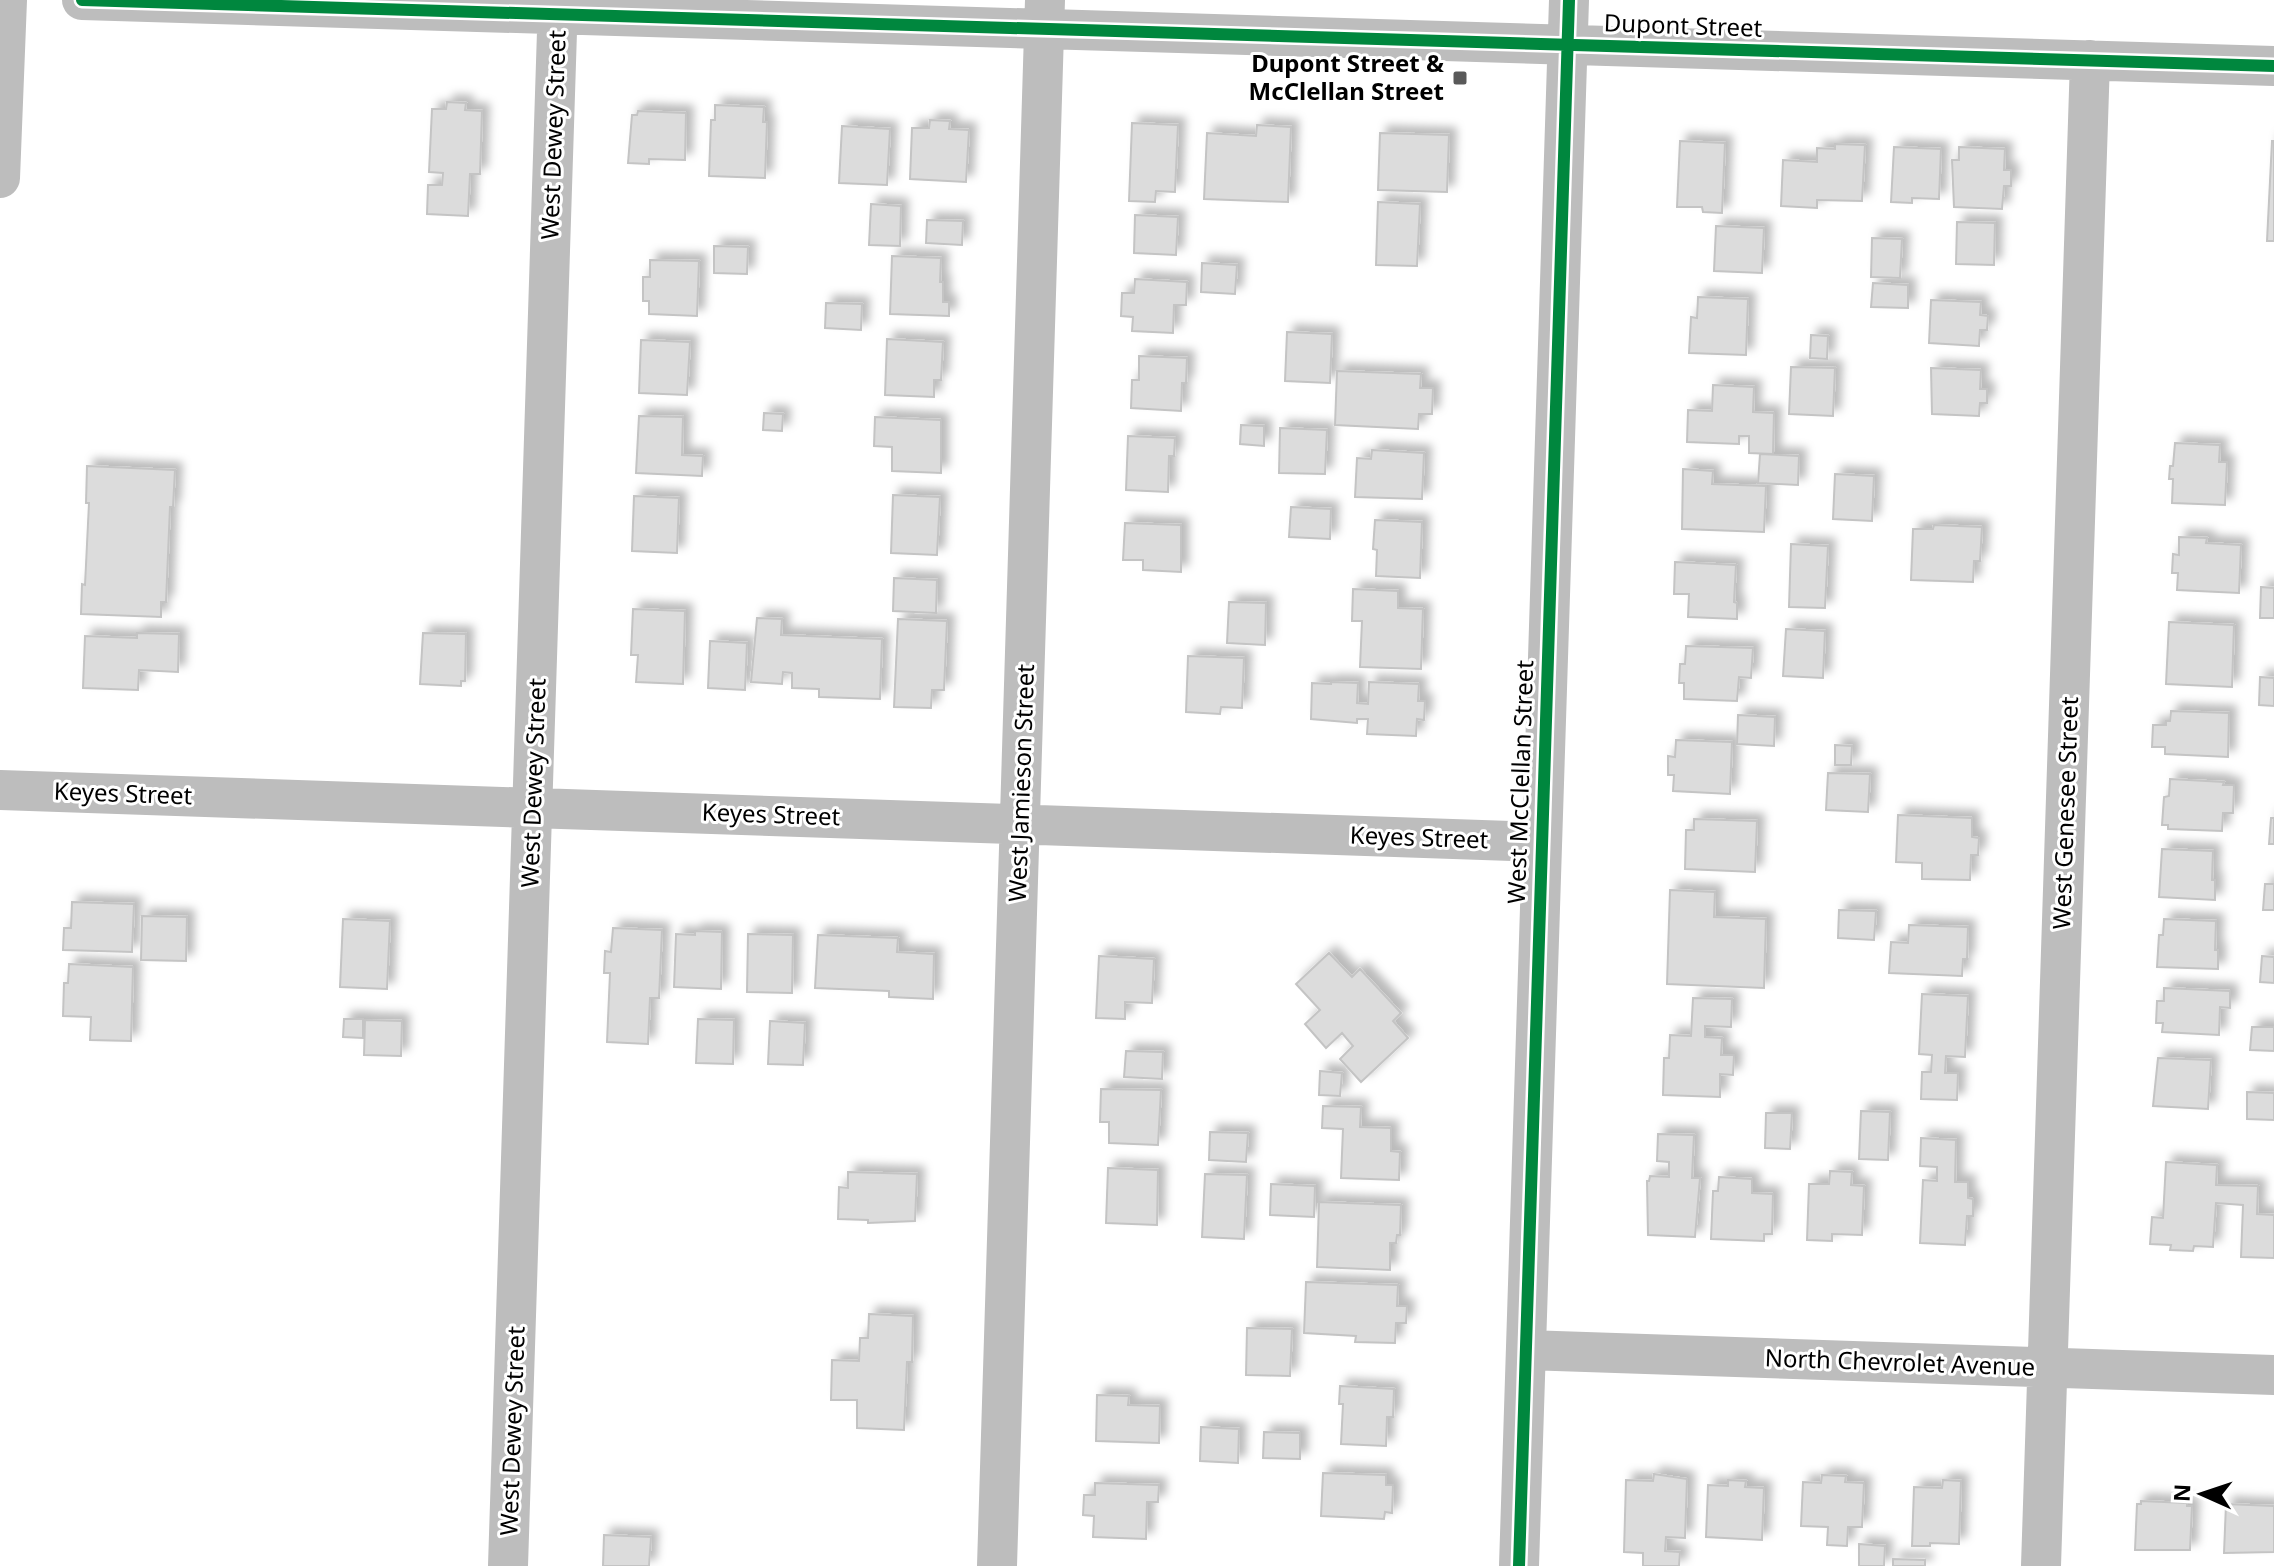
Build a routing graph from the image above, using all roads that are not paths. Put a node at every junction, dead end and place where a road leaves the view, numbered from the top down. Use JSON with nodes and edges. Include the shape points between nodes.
{"nodes":[{"id":1,"x":7,"y":0,"type":"edge"},
{"id":2,"x":82,"y":0,"type":"edge"},
{"id":3,"x":1569,"y":0,"type":"edge"},
{"id":4,"x":558,"y":7,"type":"edge"},
{"id":5,"x":1045,"y":14,"type":"edge"},
{"id":6,"x":1567,"y":45,"type":"junction"},
{"id":7,"x":2090,"y":60,"type":"junction"},
{"id":8,"x":2274,"y":66,"type":"edge"},
{"id":9,"x":0,"y":178,"type":"edge"},
{"id":10,"x":0,"y":790,"type":"edge"},
{"id":11,"x":534,"y":808,"type":"junction"},
{"id":12,"x":1021,"y":824,"type":"junction"},
{"id":13,"x":1542,"y":842,"type":"junction"},
{"id":14,"x":1526,"y":1350,"type":"junction"},
{"id":15,"x":2048,"y":1368,"type":"junction"},
{"id":16,"x":2274,"y":1375,"type":"edge"},
{"id":17,"x":508,"y":1566,"type":"edge"},
{"id":18,"x":997,"y":1566,"type":"edge"},
{"id":19,"x":1519,"y":1566,"type":"edge"},
{"id":20,"x":2041,"y":1566,"type":"edge"}],
"edges":[{"from":1,"to":9,"type":"street"},
{"from":2,"to":4,"type":"street","name":"Dupont Street"},
{"from":3,"to":6,"type":"street","name":"West McClellan Street"},
{"from":4,"to":5,"type":"street","name":"Dupont Street"},
{"from":4,"to":11,"type":"street","name":"West Dewey Street"},
{"from":5,"to":6,"type":"street","name":"Dupont Street"},
{"from":5,"to":12,"type":"street","name":"West Jamieson Street"},
{"from":6,"to":7,"type":"street","name":"Dupont Street"},
{"from":6,"to":13,"type":"street","name":"West McClellan Street"},
{"from":7,"to":8,"type":"street","name":"Dupont Street"},
{"from":7,"to":15,"type":"street","name":"West Genesee Street"},
{"from":10,"to":11,"type":"street","name":"Keyes Street"},
{"from":11,"to":12,"type":"street","name":"Keyes Street"},
{"from":11,"to":17,"type":"street","name":"West Dewey Street"},
{"from":12,"to":13,"type":"street","name":"Keyes Street"},
{"from":12,"to":18,"type":"street","name":"West Jamieson Street"},
{"from":13,"to":14,"type":"street","name":"West McClellan Street"},
{"from":14,"to":15,"type":"street","name":"North Chevrolet Avenue"},
{"from":14,"to":19,"type":"street","name":"West McClellan Street"},
{"from":15,"to":16,"type":"street","name":"North Chevrolet Avenue"},
{"from":15,"to":20,"type":"street","name":"West Genesee Street"}]}
